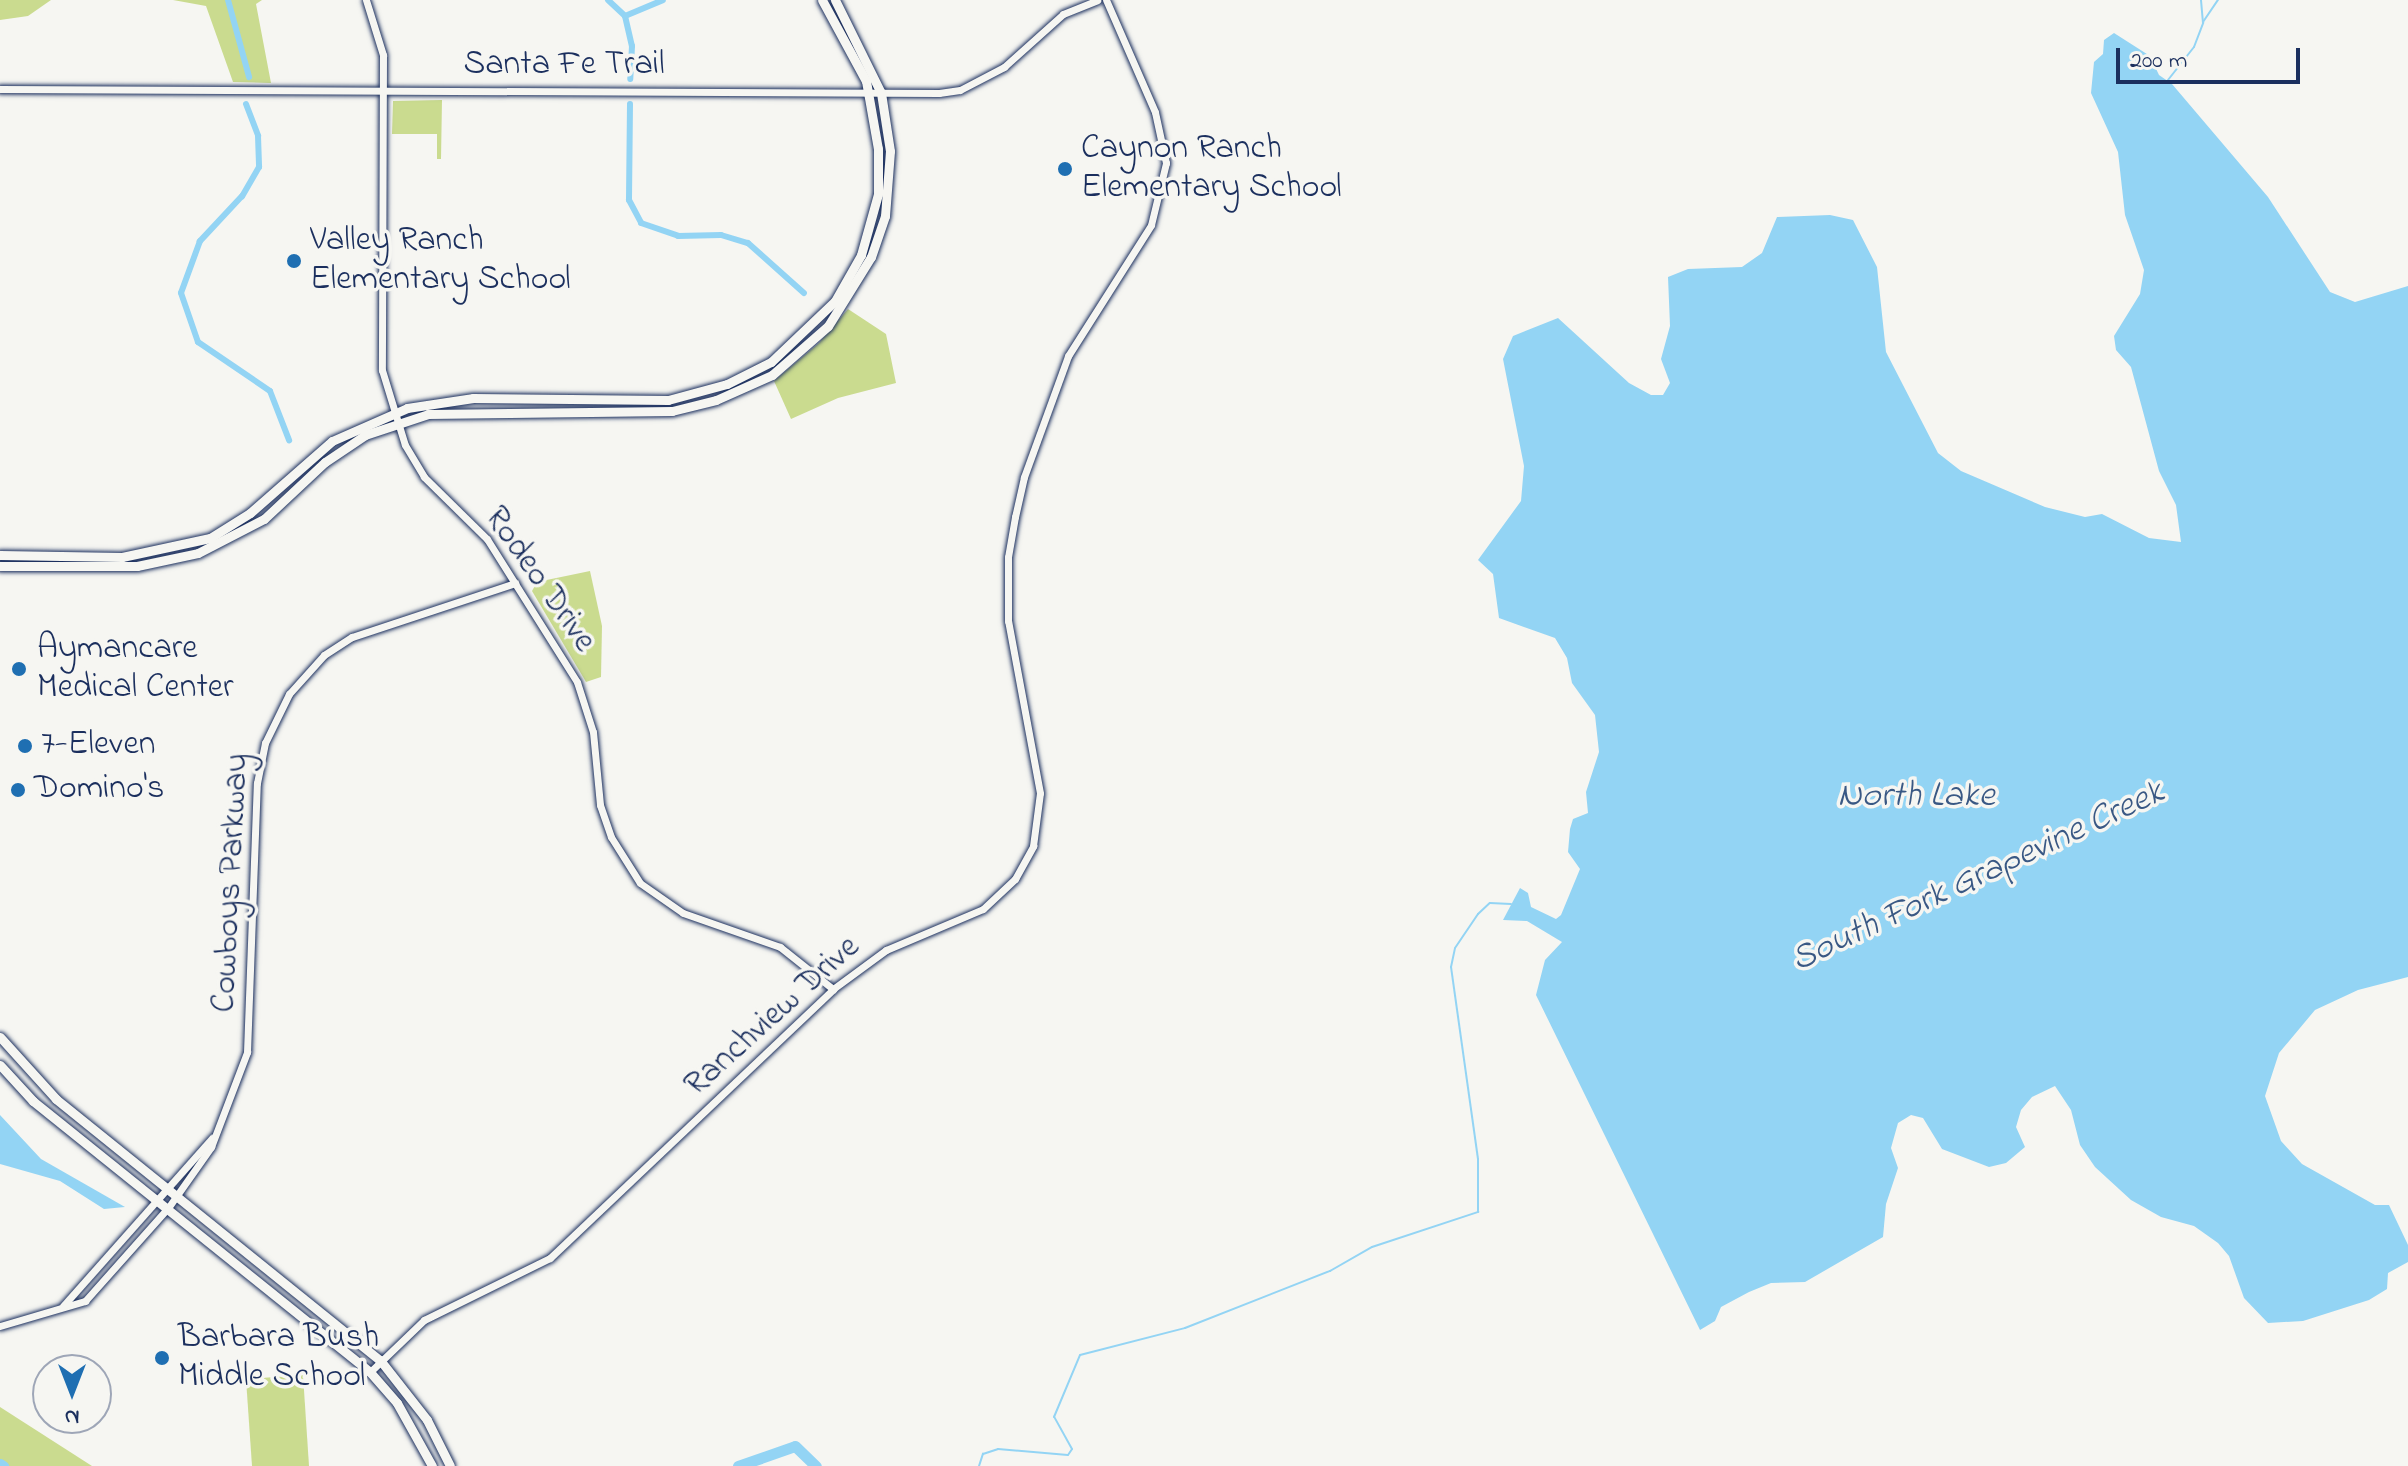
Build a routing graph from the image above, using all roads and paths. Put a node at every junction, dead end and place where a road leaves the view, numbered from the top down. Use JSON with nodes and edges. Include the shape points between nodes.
{"nodes":[{"id":1,"x":366,"y":0,"type":"edge"},
{"id":2,"x":822,"y":0,"type":"edge"},
{"id":3,"x":835,"y":0,"type":"edge"},
{"id":4,"x":1097,"y":0,"type":"edge"},
{"id":5,"x":1106,"y":0,"type":"edge"},
{"id":6,"x":0,"y":89,"type":"edge"},
{"id":7,"x":384,"y":92,"type":"junction"},
{"id":8,"x":869,"y":93,"type":"junction"},
{"id":9,"x":881,"y":93,"type":"junction"},
{"id":10,"x":525,"y":399,"type":"junction"},
{"id":11,"x":645,"y":401,"type":"junction"},
{"id":12,"x":525,"y":411,"type":"junction"},
{"id":13,"x":644,"y":412,"type":"junction"},
{"id":14,"x":396,"y":417,"type":"junction"},
{"id":15,"x":217,"y":540,"type":"junction"},
{"id":16,"x":0,"y":555,"type":"edge"},
{"id":17,"x":104,"y":562,"type":"junction"},
{"id":18,"x":0,"y":566,"type":"edge"},
{"id":19,"x":515,"y":583,"type":"junction"},
{"id":20,"x":833,"y":989,"type":"junction"},
{"id":21,"x":0,"y":1037,"type":"edge"},
{"id":22,"x":0,"y":1065,"type":"edge"},
{"id":23,"x":212,"y":1138,"type":"junction"},
{"id":24,"x":169,"y":1187,"type":"junction"},
{"id":25,"x":178,"y":1195,"type":"junction"},
{"id":26,"x":158,"y":1200,"type":"junction"},
{"id":27,"x":168,"y":1208,"type":"junction"},
{"id":28,"x":63,"y":1306,"type":"junction"},
{"id":29,"x":0,"y":1326,"type":"edge"},
{"id":30,"x":380,"y":1360,"type":"junction"},
{"id":31,"x":370,"y":1372,"type":"junction"},
{"id":32,"x":432,"y":1466,"type":"edge"},
{"id":33,"x":450,"y":1466,"type":"edge"}],
"edges":[{"from":1,"to":7,"type":"street","name":"Rodeo Drive","via":[[382,47]]},
{"from":2,"to":8,"type":"main road","via":[[858,61]]},
{"from":3,"to":9,"type":"main road"},
{"from":4,"to":9,"type":"street","name":"Santa Fe Trail","via":[[1063,14],[1020,55],[972,85],[939,93]]},
{"from":5,"to":20,"type":"street","name":"Ranchview Drive","via":[[1155,112],[1166,163],[1151,225],[1068,356],[1015,517],[1008,557],[1008,621],[1040,793],[1033,846],[1015,879],[983,909],[886,950]]},
{"from":6,"to":7,"type":"street","name":"Santa Fe Trail"},
{"from":7,"to":8,"type":"street","name":"Santa Fe Trail"},
{"from":7,"to":14,"type":"street","name":"Rodeo Drive","via":[[382,370]]},
{"from":8,"to":9,"type":"street","name":"Santa Fe Trail"},
{"from":8,"to":11,"type":"main road","via":[[878,149],[876,208],[861,255],[835,301],[793,346],[755,370],[695,394]]},
{"from":9,"to":13,"type":"main road","via":[[890,151],[885,216],[866,267],[828,326],[783,367],[743,390],[686,408]]},
{"from":10,"to":11,"type":"main road"},
{"from":10,"to":12,"type":"main road"},
{"from":10,"to":14,"type":"main road","via":[[447,400]]},
{"from":11,"to":13,"type":"main road"},
{"from":12,"to":13,"type":"main road"},
{"from":12,"to":14,"type":"main road"},
{"from":14,"to":15,"type":"main road","via":[[325,462],[264,519]]},
{"from":14,"to":15,"type":"main road","via":[[353,429],[318,452]]},
{"from":14,"to":19,"type":"street","name":"Rodeo Drive","via":[[424,477],[487,539]]},
{"from":15,"to":17,"type":"main road"},
{"from":16,"to":17,"type":"main road"},
{"from":17,"to":18,"type":"main road"},
{"from":19,"to":20,"type":"street","name":"Rodeo Drive","via":[[577,682],[593,732],[600,805],[623,860],[640,883],[683,913],[780,947]]},
{"from":19,"to":23,"type":"street","name":"Cowboys Parkway","via":[[352,637],[307,672],[273,722],[257,783],[250,1034],[236,1089]]},
{"from":20,"to":30,"type":"street","name":"Ranchview Drive","via":[[557,1252],[508,1282],[431,1315]]},
{"from":21,"to":24,"type":"main road","via":[[37,1082]]},
{"from":22,"to":26,"type":"main road","via":[[33,1101]]},
{"from":23,"to":24,"type":"street","name":"Cowboys Parkway"},
{"from":23,"to":25,"type":"street","name":"Cowboys Parkway","via":[[207,1155]]},
{"from":24,"to":25,"type":"main road"},
{"from":24,"to":26,"type":"street","name":"Cowboys Parkway"},
{"from":25,"to":27,"type":"street","name":"Cowboys Parkway"},
{"from":25,"to":30,"type":"main road"},
{"from":26,"to":27,"type":"main road"},
{"from":26,"to":28,"type":"street","name":"Cowboys Parkway"},
{"from":27,"to":28,"type":"street","name":"Cowboys Parkway","via":[[98,1290],[85,1301]]},
{"from":27,"to":31,"type":"main road"},
{"from":28,"to":29,"type":"street","name":"Cowboys Parkway"},
{"from":30,"to":31,"type":"street","name":"Ranchview Drive"},
{"from":30,"to":33,"type":"main road","via":[[427,1420]]},
{"from":31,"to":32,"type":"main road","via":[[397,1403]]}]}
